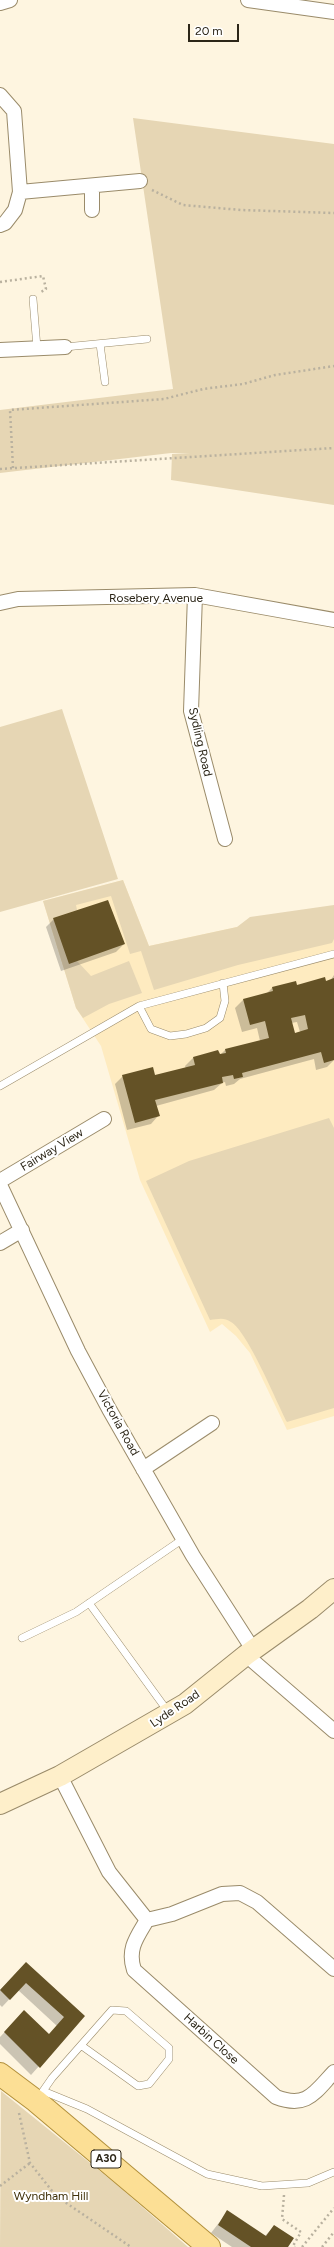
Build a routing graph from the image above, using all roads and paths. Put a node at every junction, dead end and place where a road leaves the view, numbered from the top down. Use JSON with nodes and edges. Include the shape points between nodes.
{"nodes":[{"id":1,"x":10,"y":0,"type":"edge"},
{"id":2,"x":248,"y":0,"type":"edge"},
{"id":3,"x":0,"y":3,"type":"edge"},
{"id":4,"x":292,"y":3,"type":"edge"},
{"id":5,"x":334,"y":12,"type":"edge"},
{"id":6,"x":0,"y":95,"type":"edge"},
{"id":7,"x":140,"y":181,"type":"joint"},
{"id":8,"x":92,"y":187,"type":"junction"},
{"id":9,"x":20,"y":192,"type":"junction"},
{"id":10,"x":92,"y":210,"type":"dead end"},
{"id":11,"x":334,"y":212,"type":"edge"},
{"id":12,"x":0,"y":224,"type":"edge"},
{"id":13,"x":0,"y":282,"type":"edge"},
{"id":14,"x":33,"y":299,"type":"joint"},
{"id":15,"x":147,"y":339,"type":"dead end"},
{"id":16,"x":100,"y":344,"type":"junction"},
{"id":17,"x":65,"y":347,"type":"joint"},
{"id":18,"x":37,"y":348,"type":"junction"},
{"id":19,"x":0,"y":350,"type":"edge"},
{"id":20,"x":334,"y":366,"type":"edge"},
{"id":21,"x":105,"y":382,"type":"dead end"},
{"id":22,"x":334,"y":448,"type":"edge"},
{"id":23,"x":0,"y":468,"type":"edge"},
{"id":24,"x":13,"y":468,"type":"junction"},
{"id":25,"x":195,"y":595,"type":"junction"},
{"id":26,"x":0,"y":603,"type":"edge"},
{"id":27,"x":334,"y":620,"type":"edge"},
{"id":28,"x":225,"y":839,"type":"dead end"},
{"id":29,"x":334,"y":954,"type":"edge"},
{"id":30,"x":223,"y":983,"type":"junction"},
{"id":31,"x":139,"y":1006,"type":"junction"},
{"id":32,"x":0,"y":1086,"type":"edge"},
{"id":33,"x":104,"y":1119,"type":"dead end"},
{"id":34,"x":0,"y":1181,"type":"edge"},
{"id":35,"x":0,"y":1185,"type":"edge"},
{"id":36,"x":22,"y":1230,"type":"junction"},
{"id":37,"x":0,"y":1243,"type":"edge"},
{"id":38,"x":212,"y":1423,"type":"dead end"},
{"id":39,"x":143,"y":1469,"type":"junction"},
{"id":40,"x":183,"y":1539,"type":"junction"},
{"id":41,"x":334,"y":1589,"type":"edge"},
{"id":42,"x":88,"y":1603,"type":"junction"},
{"id":43,"x":22,"y":1638,"type":"dead end"},
{"id":44,"x":250,"y":1653,"type":"junction"},
{"id":45,"x":170,"y":1713,"type":"junction"},
{"id":46,"x":334,"y":1731,"type":"edge"},
{"id":47,"x":60,"y":1776,"type":"junction"},
{"id":48,"x":0,"y":1804,"type":"edge"},
{"id":49,"x":147,"y":1920,"type":"junction"},
{"id":50,"x":334,"y":1970,"type":"edge"},
{"id":51,"x":82,"y":2046,"type":"junction"},
{"id":52,"x":334,"y":2072,"type":"edge"},
{"id":53,"x":0,"y":2074,"type":"edge"},
{"id":54,"x":33,"y":2101,"type":"junction"},
{"id":55,"x":30,"y":2163,"type":"junction"},
{"id":56,"x":334,"y":2172,"type":"edge"},
{"id":57,"x":284,"y":2185,"type":"junction"},
{"id":58,"x":0,"y":2186,"type":"edge"},
{"id":59,"x":334,"y":2208,"type":"edge"},
{"id":60,"x":334,"y":2232,"type":"edge"},
{"id":61,"x":131,"y":2247,"type":"edge"},
{"id":62,"x":209,"y":2247,"type":"edge"},
{"id":63,"x":295,"y":2247,"type":"edge"},
{"id":64,"x":302,"y":2247,"type":"edge"},
{"id":65,"x":322,"y":2247,"type":"edge"}],
"edges":[{"from":1,"to":3,"type":"street"},
{"from":2,"to":4,"type":"street"},
{"from":4,"to":5,"type":"street"},
{"from":6,"to":9,"type":"street","via":[[14,111]]},
{"from":7,"to":8,"type":"street"},
{"from":7,"to":11,"type":"path","via":[[183,206]]},
{"from":8,"to":9,"type":"street"},
{"from":8,"to":10,"type":"street"},
{"from":9,"to":12,"type":"street","via":[[15,210],[5,223]]},
{"from":13,"to":14,"type":"path","via":[[43,276],[46,289]]},
{"from":14,"to":18,"type":"lane"},
{"from":15,"to":16,"type":"lane"},
{"from":16,"to":17,"type":"lane"},
{"from":16,"to":21,"type":"lane"},
{"from":17,"to":18,"type":"street"},
{"from":18,"to":19,"type":"street"},
{"from":20,"to":24,"type":"path","via":[[275,375],[243,384],[203,389],[164,399],[10,410]]},
{"from":22,"to":24,"type":"path"},
{"from":23,"to":24,"type":"path"},
{"from":25,"to":26,"type":"street","name":"Rosebery Avenue","via":[[18,599]]},
{"from":25,"to":27,"type":"street","name":"Rosebery Avenue"},
{"from":25,"to":28,"type":"street","name":"Sydling Road","via":[[191,711]]},
{"from":29,"to":30,"type":"lane"},
{"from":30,"to":31,"type":"lane"},
{"from":30,"to":31,"type":"lane","via":[[226,1000],[220,1018],[206,1028],[193,1032],[170,1036],[151,1029]]},
{"from":31,"to":32,"type":"lane"},
{"from":33,"to":34,"type":"street","name":"Fairway View"},
{"from":35,"to":36,"type":"street","name":"Victoria Road"},
{"from":36,"to":37,"type":"street"},
{"from":36,"to":39,"type":"street","name":"Victoria Road","via":[[78,1351]]},
{"from":38,"to":39,"type":"street"},
{"from":39,"to":40,"type":"street","name":"Victoria Road"},
{"from":40,"to":42,"type":"lane"},
{"from":40,"to":44,"type":"street","name":"Victoria Road"},
{"from":41,"to":44,"type":"street","name":"Lyde Road"},
{"from":42,"to":43,"type":"lane"},
{"from":42,"to":45,"type":"lane"},
{"from":44,"to":45,"type":"street","name":"Lyde Road"},
{"from":44,"to":46,"type":"street","name":"Victoria Road"},
{"from":45,"to":47,"type":"street","name":"Lyde Road"},
{"from":47,"to":48,"type":"street","name":"Lyde Road"},
{"from":47,"to":49,"type":"street","via":[[108,1872]]},
{"from":49,"to":50,"type":"street","via":[[172,1914],[222,1894],[240,1893],[257,1902]]},
{"from":49,"to":52,"type":"street","name":"Harbin Close","via":[[132,1945],[130,1959],[134,1970],[276,2097],[288,2102],[299,2102],[310,2097]]},
{"from":51,"to":51,"type":"lane","via":[[112,2010],[126,2011],[169,2048],[169,2059],[149,2084],[138,2086]]},
{"from":51,"to":54,"type":"lane"},
{"from":53,"to":54,"type":"main road","number":"A30"},
{"from":54,"to":55,"type":"path"},
{"from":54,"to":57,"type":"lane","via":[[86,2110],[207,2174],[262,2186]]},
{"from":54,"to":62,"type":"main road","number":"A30"},
{"from":55,"to":58,"type":"path"},
{"from":55,"to":61,"type":"path","via":[[56,2196]]},
{"from":56,"to":57,"type":"lane","via":[[308,2183]]},
{"from":57,"to":63,"type":"path","via":[[282,2219],[301,2232],[293,2246]]},
{"from":59,"to":64,"type":"path"},
{"from":60,"to":65,"type":"path"}]}
